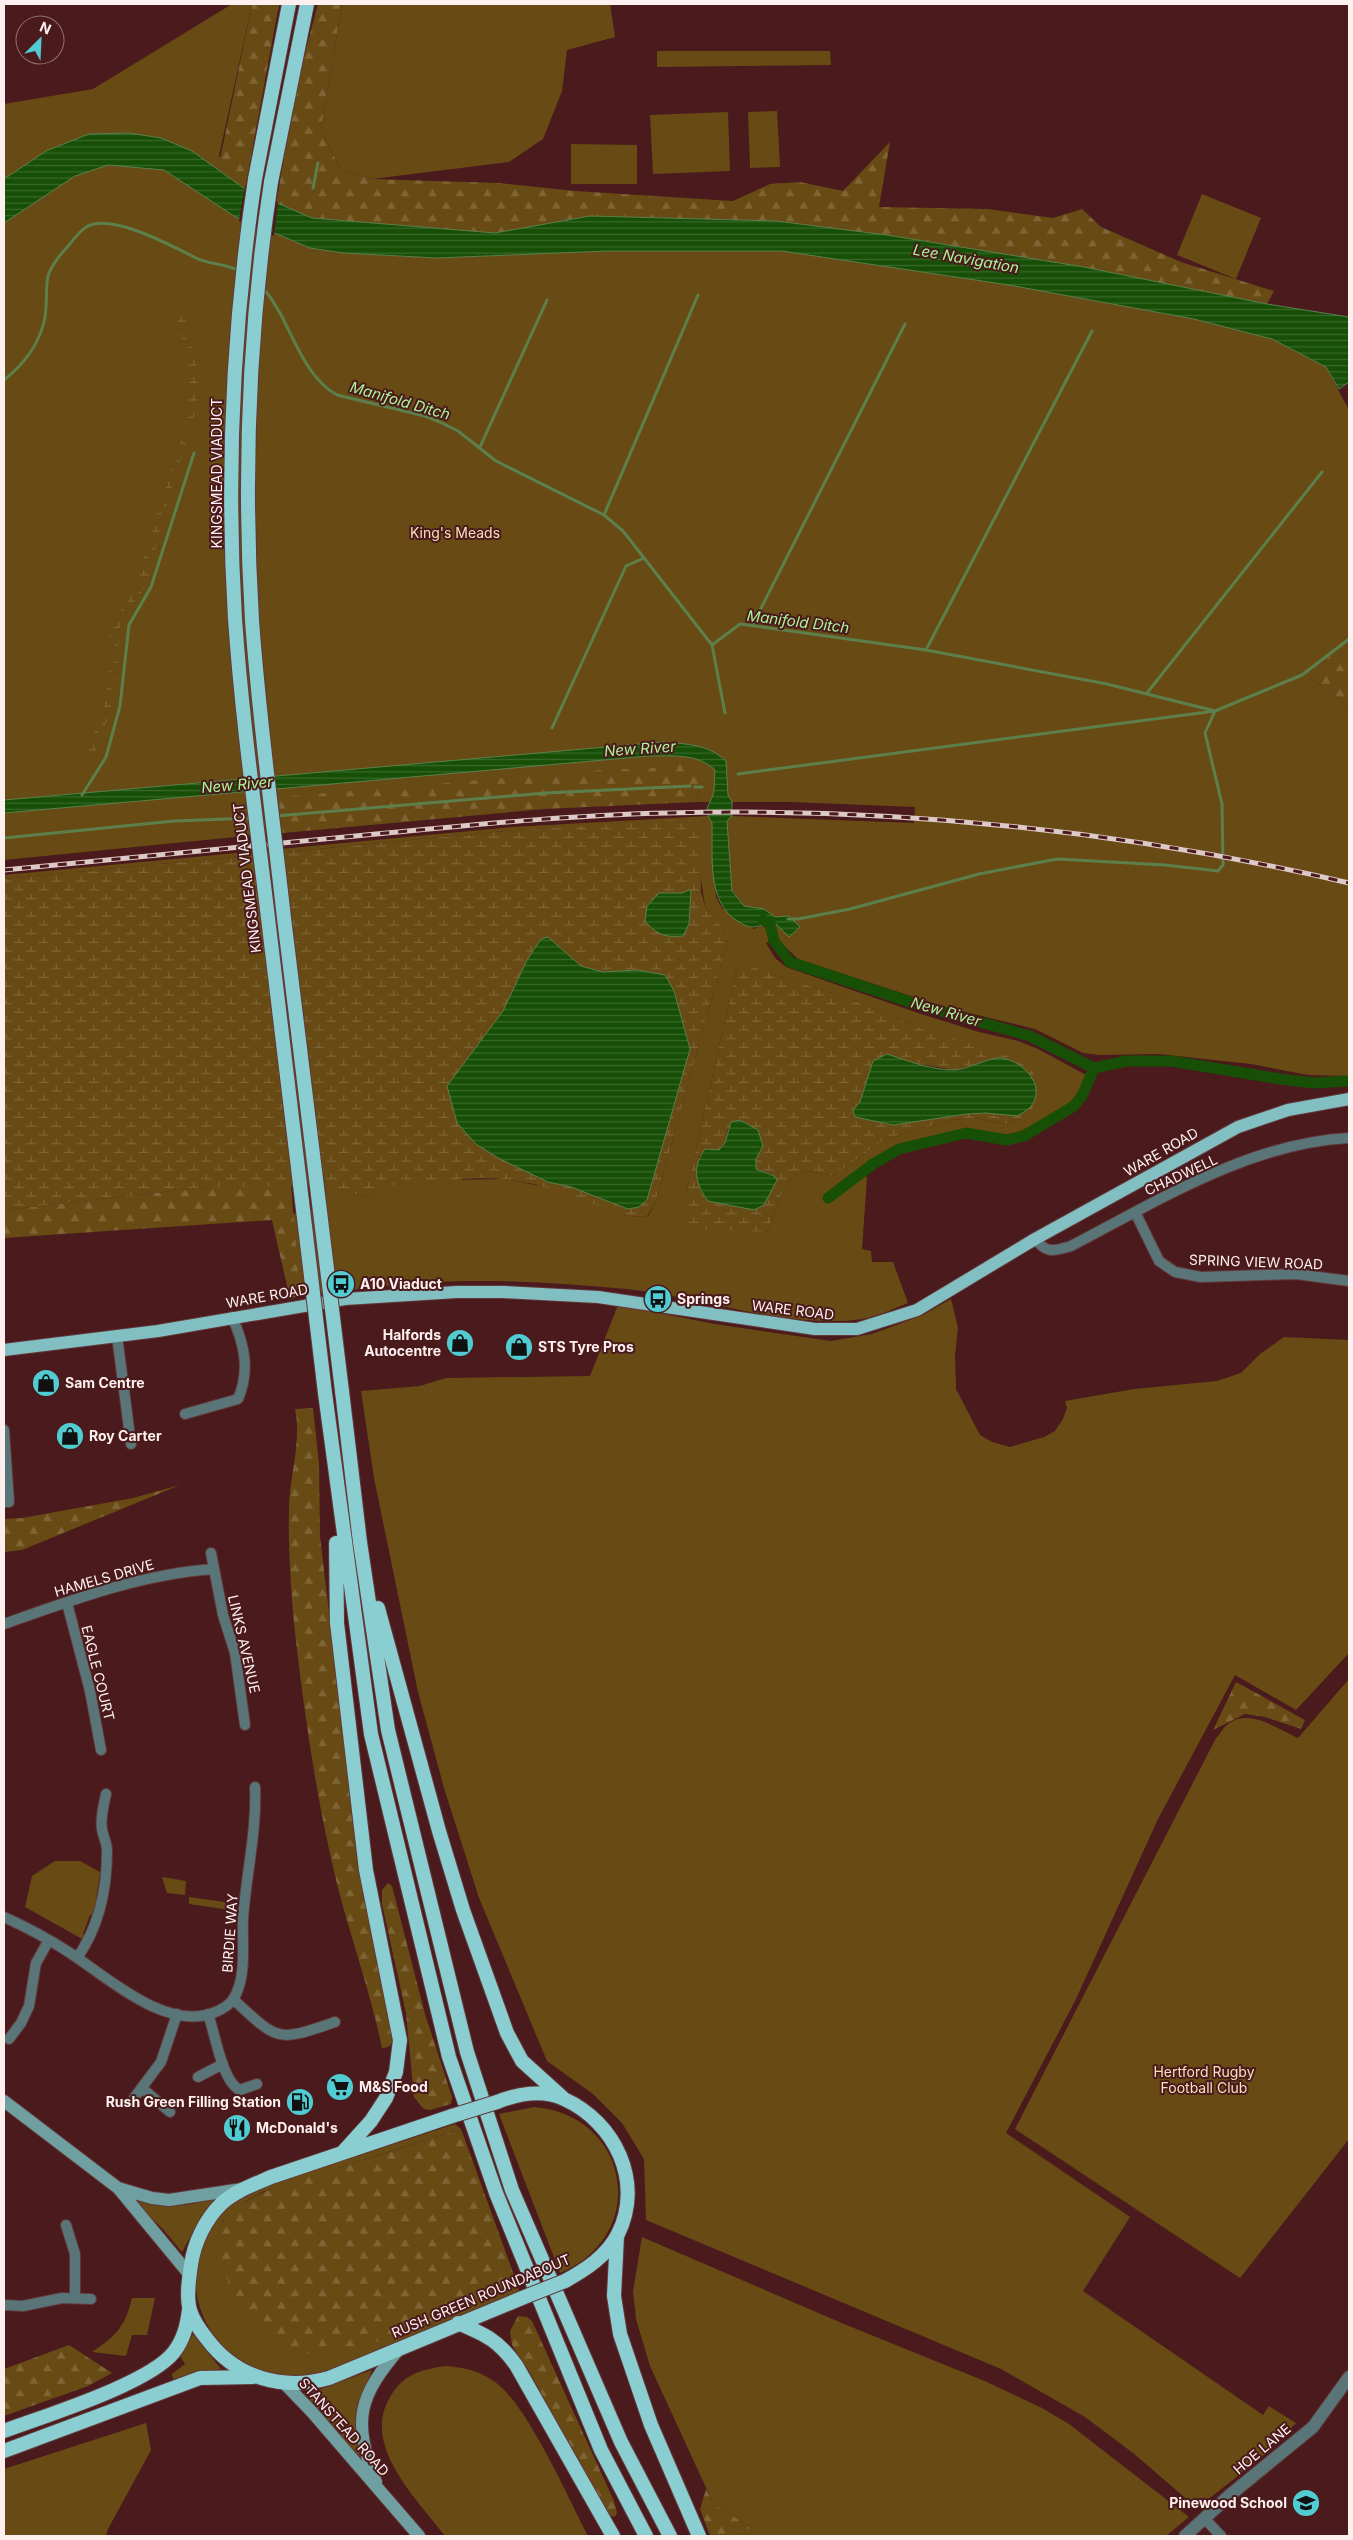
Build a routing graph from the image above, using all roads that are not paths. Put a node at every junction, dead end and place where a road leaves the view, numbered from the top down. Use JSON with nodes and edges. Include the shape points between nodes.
{"nodes":[{"id":1,"x":289,"y":4,"type":"edge"},
{"id":2,"x":307,"y":4,"type":"edge"},
{"id":3,"x":1349,"y":1100,"type":"edge"},
{"id":4,"x":1349,"y":1138,"type":"edge"},
{"id":5,"x":1135,"y":1212,"type":"junction"},
{"id":6,"x":1035,"y":1239,"type":"junction"},
{"id":7,"x":1349,"y":1282,"type":"edge"},
{"id":8,"x":232,"y":1318,"type":"junction"},
{"id":9,"x":117,"y":1336,"type":"junction"},
{"id":10,"x":4,"y":1350,"type":"edge"},
{"id":11,"x":185,"y":1414,"type":"dead end"},
{"id":12,"x":4,"y":1430,"type":"edge"},
{"id":13,"x":131,"y":1444,"type":"dead end"},
{"id":14,"x":336,"y":1484,"type":"junction"},
{"id":15,"x":4,"y":1502,"type":"edge"},
{"id":16,"x":360,"y":1542,"type":"junction"},
{"id":17,"x":211,"y":1553,"type":"dead end"},
{"id":18,"x":214,"y":1569,"type":"junction"},
{"id":19,"x":66,"y":1603,"type":"junction"},
{"id":20,"x":4,"y":1624,"type":"edge"},
{"id":21,"x":245,"y":1725,"type":"dead end"},
{"id":22,"x":101,"y":1750,"type":"dead end"},
{"id":23,"x":255,"y":1787,"type":"dead end"},
{"id":24,"x":106,"y":1794,"type":"dead end"},
{"id":25,"x":4,"y":1917,"type":"edge"},
{"id":26,"x":49,"y":1940,"type":"junction"},
{"id":27,"x":77,"y":1958,"type":"junction"},
{"id":28,"x":234,"y":2000,"type":"junction"},
{"id":29,"x":177,"y":2014,"type":"junction"},
{"id":30,"x":208,"y":2014,"type":"junction"},
{"id":31,"x":335,"y":2022,"type":"dead end"},
{"id":32,"x":9,"y":2039,"type":"dead end"},
{"id":33,"x":223,"y":2064,"type":"junction"},
{"id":34,"x":198,"y":2077,"type":"dead end"},
{"id":35,"x":257,"y":2084,"type":"dead end"},
{"id":36,"x":142,"y":2088,"type":"junction"},
{"id":37,"x":134,"y":2098,"type":"dead end"},
{"id":38,"x":563,"y":2098,"type":"junction"},
{"id":39,"x":4,"y":2101,"type":"edge"},
{"id":40,"x":170,"y":2112,"type":"dead end"},
{"id":41,"x":343,"y":2152,"type":"junction"},
{"id":42,"x":118,"y":2188,"type":"junction"},
{"id":43,"x":242,"y":2189,"type":"junction"},
{"id":44,"x":66,"y":2225,"type":"dead end"},
{"id":45,"x":617,"y":2236,"type":"junction"},
{"id":46,"x":189,"y":2274,"type":"junction"},
{"id":47,"x":75,"y":2298,"type":"junction"},
{"id":48,"x":91,"y":2300,"type":"dead end"},
{"id":49,"x":4,"y":2305,"type":"edge"},
{"id":50,"x":189,"y":2309,"type":"junction"},
{"id":51,"x":458,"y":2323,"type":"junction"},
{"id":52,"x":401,"y":2348,"type":"junction"},
{"id":53,"x":253,"y":2377,"type":"junction"},
{"id":54,"x":1349,"y":2377,"type":"edge"},
{"id":55,"x":284,"y":2383,"type":"junction"},
{"id":56,"x":4,"y":2431,"type":"edge"},
{"id":57,"x":4,"y":2451,"type":"edge"},
{"id":58,"x":380,"y":2491,"type":"junction"},
{"id":59,"x":1204,"y":2518,"type":"junction"},
{"id":60,"x":419,"y":2536,"type":"edge"},
{"id":61,"x":613,"y":2536,"type":"edge"},
{"id":62,"x":646,"y":2536,"type":"edge"},
{"id":63,"x":670,"y":2536,"type":"edge"},
{"id":64,"x":699,"y":2536,"type":"edge"},
{"id":65,"x":1185,"y":2536,"type":"edge"},
{"id":66,"x":1221,"y":2536,"type":"edge"}],
"edges":[{"from":1,"to":14,"type":"highway","name":"KINGSMEAD VIADUCT","bridge":true,"via":[[255,179],[242,275],[232,419],[231,492],[236,622],[249,756]]},
{"from":2,"to":16,"type":"highway","bridge":true,"via":[[271,182],[259,274],[248,418],[247,492],[252,621],[273,817]]},
{"from":3,"to":6,"type":"main road","name":"WARE ROAD","via":[[1288,1110],[1238,1127]]},
{"from":4,"to":5,"type":"street","name":"CHADWELL","via":[[1322,1139],[1260,1155]]},
{"from":5,"to":6,"type":"street","name":"CHADWELL","via":[[1071,1246],[1054,1251],[1042,1248]]},
{"from":5,"to":7,"type":"street","name":"SPRING VIEW ROAD","via":[[1156,1255],[1164,1266],[1174,1272],[1202,1277],[1296,1274]]},
{"from":6,"to":8,"type":"main road","name":"WARE ROAD","via":[[918,1310],[857,1329],[815,1329],[633,1301],[503,1292],[418,1293],[345,1299]]},
{"from":8,"to":9,"type":"main road","name":"WARE ROAD"},
{"from":8,"to":11,"type":"street","via":[[245,1352],[238,1399]]},
{"from":9,"to":10,"type":"main road","name":"WARE ROAD"},
{"from":9,"to":13,"type":"street"},
{"from":12,"to":15,"type":"street","via":[[9,1502]]},
{"from":14,"to":41,"type":"highway","via":[[337,1623],[366,1870],[400,2040],[396,2072],[386,2098]]},
{"from":14,"to":62,"type":"highway","via":[[371,1734],[449,2057],[496,2194],[600,2450]]},
{"from":16,"to":38,"type":"highway","via":[[439,1831],[507,2033],[522,2061]]},
{"from":16,"to":63,"type":"highway","via":[[388,1730],[467,2052],[512,2190],[621,2442]]},
{"from":17,"to":18,"type":"street","name":"LINKS AVENUE"},
{"from":18,"to":19,"type":"street","name":"HAMELS DRIVE","via":[[176,1572],[133,1581]]},
{"from":18,"to":21,"type":"street","name":"LINKS AVENUE","via":[[235,1653]]},
{"from":19,"to":20,"type":"street","name":"HAMELS DRIVE"},
{"from":19,"to":22,"type":"street","name":"EAGLE COURT","via":[[90,1691]]},
{"from":23,"to":28,"type":"street","name":"BIRDIE WAY","via":[[256,1811],[245,1898],[240,1980]]},
{"from":24,"to":27,"type":"street","via":[[102,1830],[108,1853],[101,1906],[94,1930]]},
{"from":25,"to":26,"type":"street"},
{"from":26,"to":27,"type":"street"},
{"from":26,"to":32,"type":"street","via":[[36,1963],[29,2006]]},
{"from":27,"to":29,"type":"street","via":[[130,1995]]},
{"from":28,"to":30,"type":"street"},
{"from":28,"to":31,"type":"street","via":[[271,2032],[282,2036],[295,2036]]},
{"from":29,"to":30,"type":"street"},
{"from":29,"to":36,"type":"street","via":[[166,2053]]},
{"from":30,"to":33,"type":"street"},
{"from":33,"to":34,"type":"street"},
{"from":33,"to":35,"type":"street","via":[[234,2087],[240,2090]]},
{"from":36,"to":37,"type":"street"},
{"from":36,"to":40,"type":"street"},
{"from":38,"to":41,"type":"highway","name":"RUSH GREEN ROUNDABOUT","bridge":true,"via":[[533,2094],[497,2102]]},
{"from":38,"to":45,"type":"highway","name":"RUSH GREEN ROUNDABOUT","via":[[597,2121],[623,2160],[628,2192],[624,2219]]},
{"from":39,"to":42,"type":"main road"},
{"from":41,"to":43,"type":"highway","name":"RUSH GREEN ROUNDABOUT"},
{"from":42,"to":43,"type":"main road","via":[[169,2200]]},
{"from":42,"to":46,"type":"main road"},
{"from":43,"to":46,"type":"highway","name":"RUSH GREEN ROUNDABOUT","via":[[221,2204],[204,2227]]},
{"from":44,"to":47,"type":"street","via":[[76,2254]]},
{"from":45,"to":51,"type":"highway","name":"RUSH GREEN ROUNDABOUT","bridge":true,"via":[[592,2264],[565,2281]]},
{"from":45,"to":64,"type":"highway","via":[[614,2296],[620,2334],[651,2425]]},
{"from":46,"to":50,"type":"highway","name":"RUSH GREEN ROUNDABOUT"},
{"from":47,"to":48,"type":"street"},
{"from":47,"to":49,"type":"street","via":[[50,2299],[23,2306]]},
{"from":50,"to":53,"type":"highway","name":"RUSH GREEN ROUNDABOUT","via":[[194,2321],[225,2360]]},
{"from":50,"to":56,"type":"highway","via":[[186,2330],[180,2342],[153,2371]]},
{"from":51,"to":52,"type":"highway","name":"RUSH GREEN ROUNDABOUT"},
{"from":51,"to":61,"type":"highway","via":[[487,2335],[505,2349]]},
{"from":52,"to":55,"type":"highway","name":"RUSH GREEN ROUNDABOUT","via":[[329,2378],[302,2384]]},
{"from":52,"to":58,"type":"main road","name":"STANSTEAD ROAD","via":[[377,2376],[364,2405],[363,2441]]},
{"from":53,"to":55,"type":"highway","name":"RUSH GREEN ROUNDABOUT"},
{"from":53,"to":57,"type":"highway","via":[[200,2378]]},
{"from":54,"to":59,"type":"street","name":"HOE LANE","via":[[1313,2427]]},
{"from":55,"to":58,"type":"main road","name":"STANSTEAD ROAD"},
{"from":58,"to":60,"type":"main road","name":"STANSTEAD ROAD"},
{"from":59,"to":65,"type":"street","name":"HOE LANE"},
{"from":59,"to":66,"type":"street"}]}
